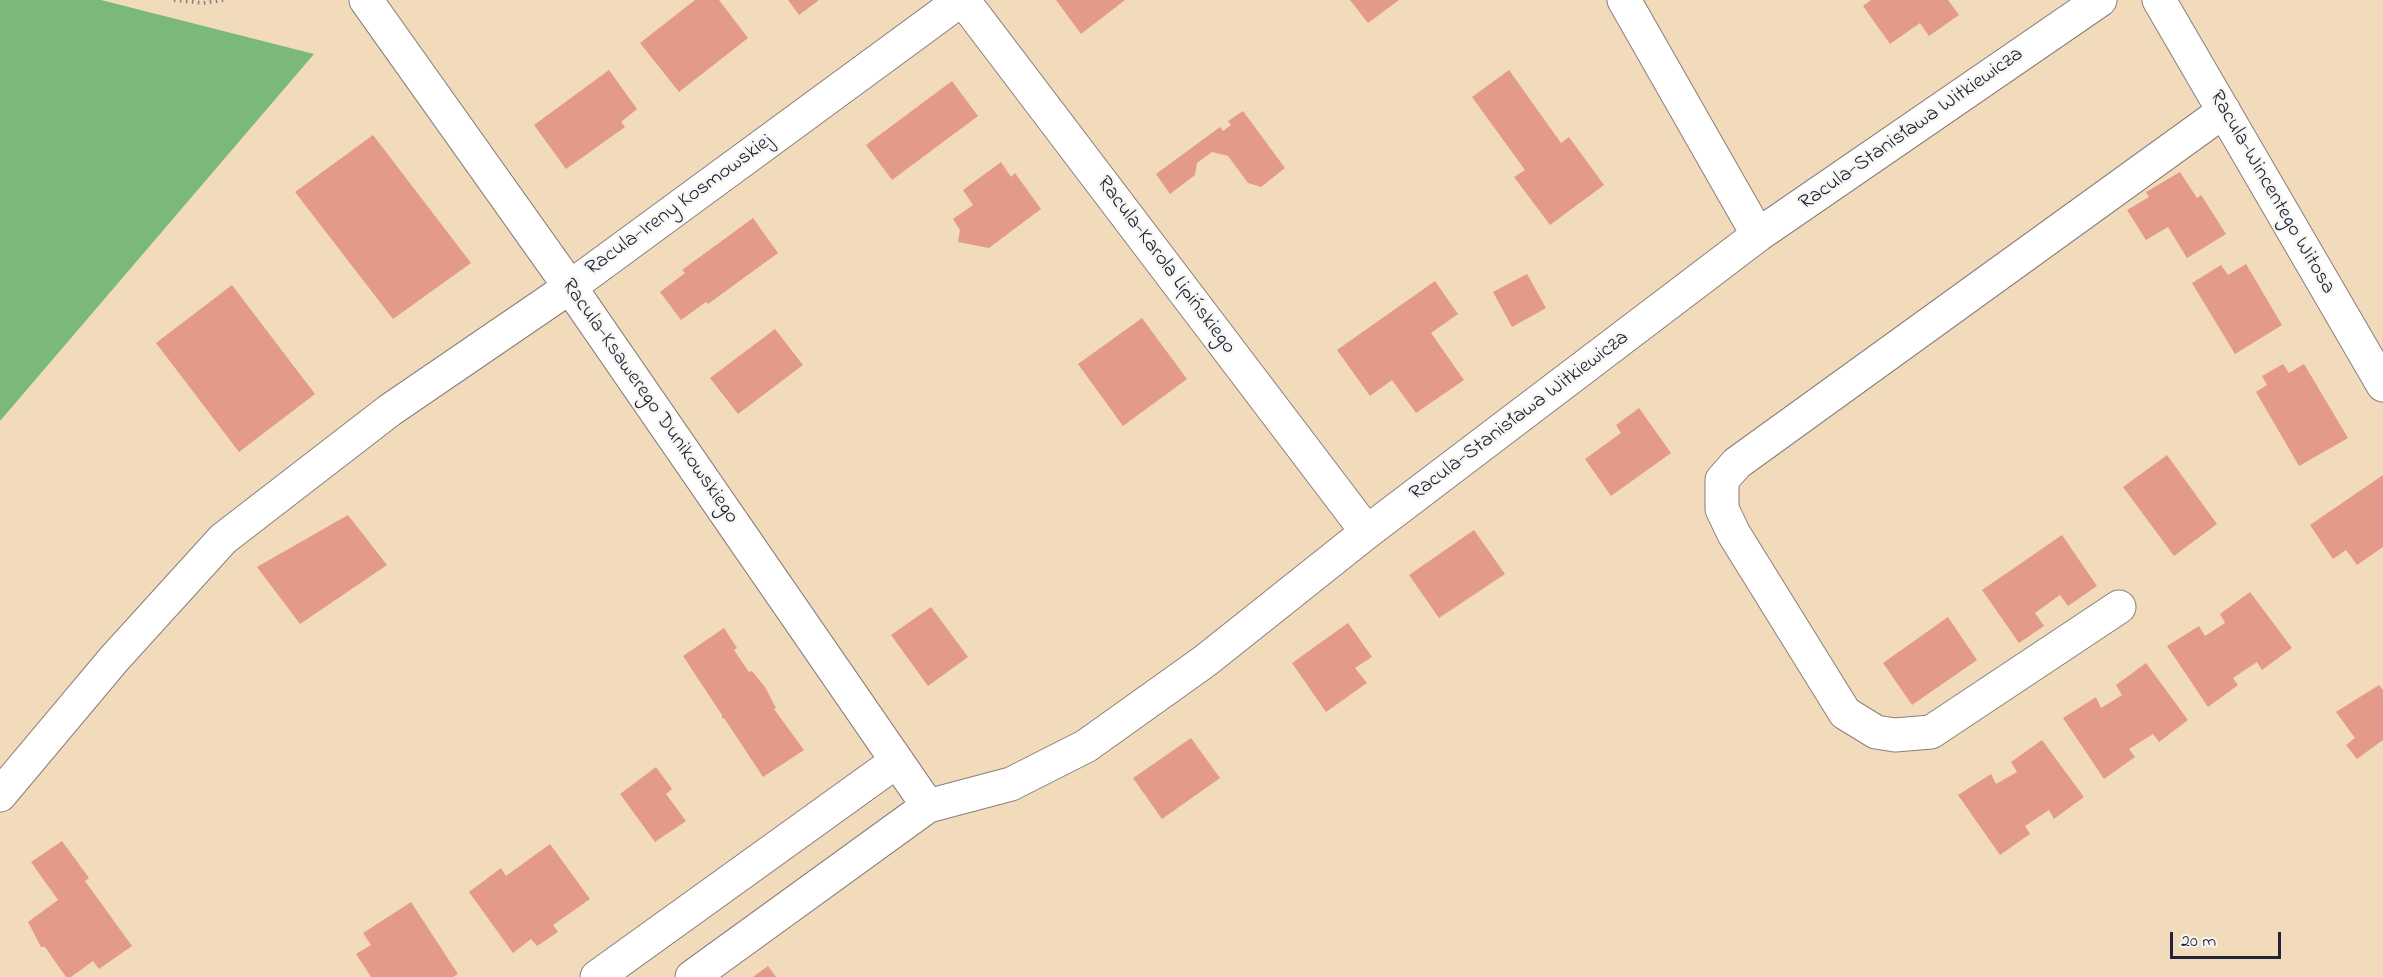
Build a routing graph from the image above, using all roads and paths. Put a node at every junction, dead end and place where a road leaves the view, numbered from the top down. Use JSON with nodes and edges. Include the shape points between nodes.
{"nodes":[{"id":1,"x":174,"y":0,"type":"edge"},
{"id":2,"x":224,"y":0,"type":"edge"},
{"id":3,"x":366,"y":0,"type":"edge"},
{"id":4,"x":962,"y":0,"type":"edge"},
{"id":5,"x":1624,"y":0,"type":"edge"},
{"id":6,"x":2100,"y":0,"type":"edge"},
{"id":7,"x":2159,"y":0,"type":"edge"},
{"id":8,"x":2224,"y":111,"type":"junction"},
{"id":9,"x":1758,"y":236,"type":"junction"},
{"id":10,"x":570,"y":287,"type":"junction"},
{"id":11,"x":2383,"y":385,"type":"edge"},
{"id":12,"x":1367,"y":532,"type":"junction"},
{"id":13,"x":2119,"y":607,"type":"dead end"},
{"id":14,"x":897,"y":761,"type":"junction"},
{"id":15,"x":0,"y":795,"type":"edge"},
{"id":16,"x":928,"y":806,"type":"junction"},
{"id":17,"x":597,"y":977,"type":"edge"},
{"id":18,"x":692,"y":977,"type":"edge"}],
"edges":[{"from":1,"to":2,"type":"path"},
{"from":3,"to":10,"type":"street","name":"Racula-Ksawerego Dunikowskiego"},
{"from":4,"to":10,"type":"street","name":"Racula-Ireny Kosmowskiej"},
{"from":4,"to":12,"type":"street","name":"Racula-Karola Lipińskiego"},
{"from":5,"to":9,"type":"street"},
{"from":6,"to":9,"type":"street","name":"Racula-Stanisława Witkiewicza"},
{"from":7,"to":8,"type":"street","name":"Racula-Wincentego Witosa"},
{"from":8,"to":11,"type":"street","name":"Racula-Wincentego Witosa"},
{"from":8,"to":13,"type":"street","via":[[1737,463],[1722,480],[1722,509],[1734,534],[1845,712],[1876,732],[1931,732]]},
{"from":9,"to":12,"type":"street","name":"Racula-Stanisława Witkiewicza"},
{"from":10,"to":14,"type":"street","name":"Racula-Ksawerego Dunikowskiego"},
{"from":10,"to":15,"type":"street","name":"Racula-Ireny Kosmowskiej","via":[[390,410],[223,539],[114,659]]},
{"from":12,"to":16,"type":"street","name":"Racula-Stanisława Witkiewicza","via":[[1205,661],[1086,746],[1011,784]]},
{"from":14,"to":16,"type":"street","name":"Racula-Ksawerego Dunikowskiego"},
{"from":14,"to":17,"type":"street"},
{"from":16,"to":18,"type":"street"}]}
